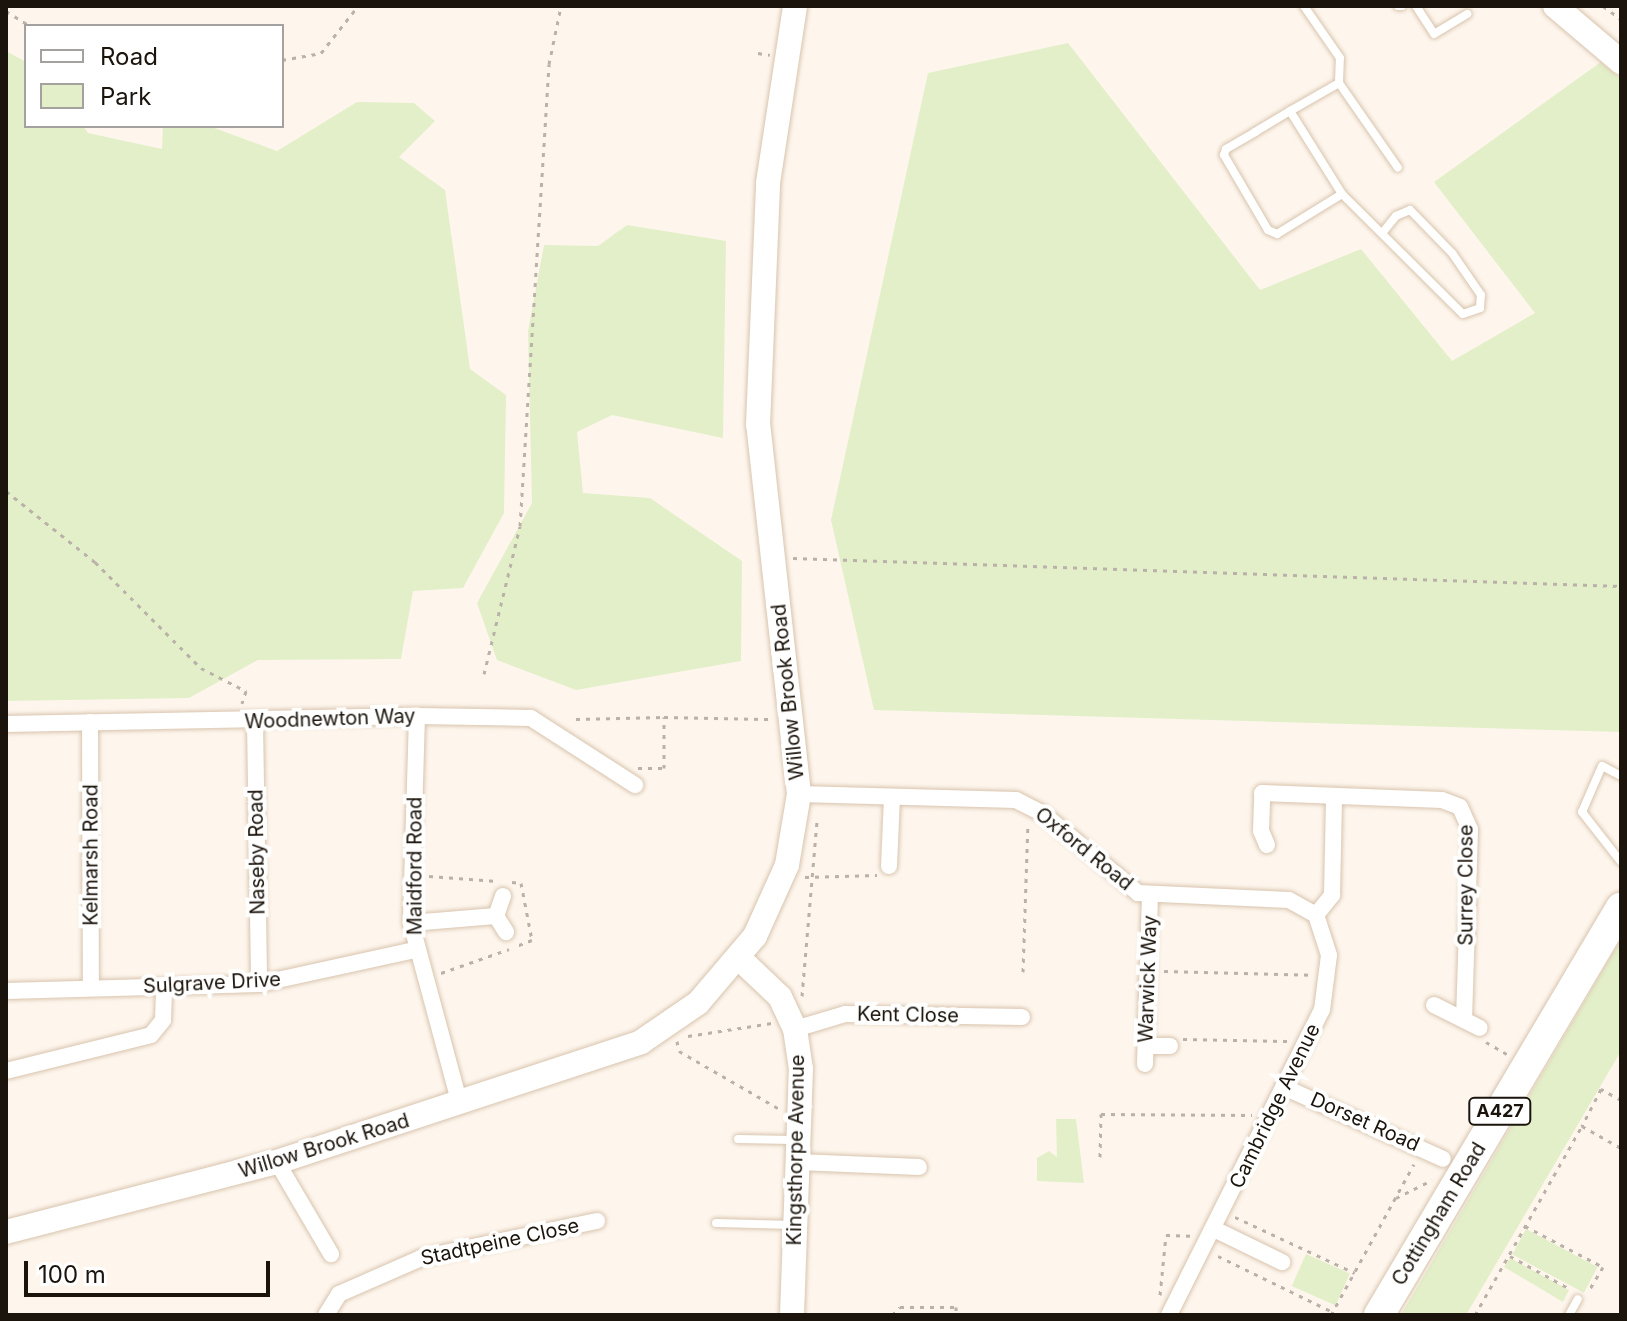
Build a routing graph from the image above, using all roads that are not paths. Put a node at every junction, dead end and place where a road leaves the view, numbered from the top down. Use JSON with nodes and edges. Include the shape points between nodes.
{"nodes":[{"id":1,"x":795,"y":6,"type":"edge"},
{"id":2,"x":1304,"y":6,"type":"edge"},
{"id":3,"x":1416,"y":6,"type":"edge"},
{"id":4,"x":1555,"y":6,"type":"edge"},
{"id":5,"x":1467,"y":14,"type":"dead end"},
{"id":6,"x":1621,"y":62,"type":"edge"},
{"id":7,"x":1339,"y":83,"type":"junction"},
{"id":8,"x":1290,"y":111,"type":"junction"},
{"id":9,"x":1398,"y":168,"type":"dead end"},
{"id":10,"x":1342,"y":194,"type":"junction"},
{"id":11,"x":1384,"y":231,"type":"junction"},
{"id":12,"x":417,"y":716,"type":"junction"},
{"id":13,"x":255,"y":721,"type":"junction"},
{"id":14,"x":90,"y":722,"type":"junction"},
{"id":15,"x":6,"y":724,"type":"edge"},
{"id":16,"x":1621,"y":776,"type":"edge"},
{"id":17,"x":635,"y":785,"type":"dead end"},
{"id":18,"x":809,"y":794,"type":"junction"},
{"id":19,"x":1334,"y":796,"type":"junction"},
{"id":20,"x":892,"y":797,"type":"junction"},
{"id":21,"x":1267,"y":845,"type":"dead end"},
{"id":22,"x":1621,"y":862,"type":"edge"},
{"id":23,"x":889,"y":866,"type":"road end"},
{"id":24,"x":1150,"y":894,"type":"junction"},
{"id":25,"x":503,"y":896,"type":"dead end"},
{"id":26,"x":1621,"y":907,"type":"edge"},
{"id":27,"x":1316,"y":915,"type":"junction"},
{"id":28,"x":496,"y":916,"type":"junction"},
{"id":29,"x":411,"y":923,"type":"junction"},
{"id":30,"x":506,"y":932,"type":"dead end"},
{"id":31,"x":415,"y":950,"type":"junction"},
{"id":32,"x":740,"y":959,"type":"junction"},
{"id":33,"x":259,"y":984,"type":"junction"},
{"id":34,"x":91,"y":987,"type":"junction"},
{"id":35,"x":164,"y":987,"type":"junction"},
{"id":36,"x":6,"y":991,"type":"edge"},
{"id":37,"x":1434,"y":1005,"type":"dead end"},
{"id":38,"x":1022,"y":1017,"type":"dead end"},
{"id":39,"x":1464,"y":1020,"type":"junction"},
{"id":40,"x":793,"y":1024,"type":"junction"},
{"id":41,"x":1480,"y":1028,"type":"road end"},
{"id":42,"x":1146,"y":1046,"type":"junction"},
{"id":43,"x":1170,"y":1046,"type":"road end"},
{"id":44,"x":1145,"y":1064,"type":"dead end"},
{"id":45,"x":6,"y":1071,"type":"edge"},
{"id":46,"x":1286,"y":1088,"type":"junction"},
{"id":47,"x":460,"y":1105,"type":"junction"},
{"id":48,"x":738,"y":1139,"type":"dead end"},
{"id":49,"x":798,"y":1151,"type":"junction"},
{"id":50,"x":1443,"y":1159,"type":"dead end"},
{"id":51,"x":277,"y":1162,"type":"junction"},
{"id":52,"x":919,"y":1167,"type":"dead end"},
{"id":53,"x":597,"y":1221,"type":"dead end"},
{"id":54,"x":716,"y":1223,"type":"dead end"},
{"id":55,"x":795,"y":1225,"type":"junction"},
{"id":56,"x":6,"y":1232,"type":"edge"},
{"id":57,"x":1209,"y":1238,"type":"junction"},
{"id":58,"x":331,"y":1254,"type":"dead end"},
{"id":59,"x":1282,"y":1262,"type":"dead end"},
{"id":60,"x":1578,"y":1299,"type":"dead end"},
{"id":61,"x":1164,"y":1312,"type":"edge"},
{"id":62,"x":326,"y":1315,"type":"edge"},
{"id":63,"x":792,"y":1315,"type":"edge"},
{"id":64,"x":1379,"y":1315,"type":"edge"},
{"id":65,"x":1569,"y":1315,"type":"edge"}],
"edges":[{"from":1,"to":18,"type":"street","name":"Willow Brook Road","via":[[777,102],[763,239],[758,425]]},
{"from":2,"to":7,"type":"lane","via":[[1340,58]]},
{"from":3,"to":5,"type":"lane","via":[[1434,34]]},
{"from":4,"to":6,"type":"street"},
{"from":7,"to":8,"type":"lane"},
{"from":7,"to":9,"type":"lane"},
{"from":8,"to":10,"type":"lane"},
{"from":8,"to":10,"type":"lane","via":[[1224,155],[1268,230],[1277,234]]},
{"from":10,"to":11,"type":"lane"},
{"from":11,"to":11,"type":"lane","via":[[1389,245],[1463,314],[1480,308],[1481,295],[1452,253],[1410,210]]},
{"from":12,"to":13,"type":"street","name":"Woodnewton Way"},
{"from":12,"to":17,"type":"street","name":"Woodnewton Way","via":[[531,718]]},
{"from":12,"to":29,"type":"street","name":"Maidford Road"},
{"from":13,"to":14,"type":"street","name":"Woodnewton Way"},
{"from":13,"to":33,"type":"street","name":"Naseby Road"},
{"from":14,"to":15,"type":"street","name":"Woodnewton Way"},
{"from":14,"to":34,"type":"street","name":"Kelmarsh Road"},
{"from":16,"to":22,"type":"lane","via":[[1602,766],[1582,812]]},
{"from":18,"to":20,"type":"street","name":"Oxford Road"},
{"from":18,"to":32,"type":"street","name":"Willow Brook Road","via":[[779,888]]},
{"from":19,"to":21,"type":"street","name":"Surrey Close","via":[[1262,793],[1261,831]]},
{"from":19,"to":27,"type":"street","via":[[1332,895]]},
{"from":19,"to":39,"type":"street","name":"Surrey Close","via":[[1449,801],[1467,816]]},
{"from":20,"to":23,"type":"street"},
{"from":20,"to":24,"type":"street","name":"Oxford Road","via":[[1029,804],[1123,884]]},
{"from":24,"to":27,"type":"street","name":"Oxford Road","via":[[1289,900]]},
{"from":24,"to":42,"type":"street","name":"Warwick Way"},
{"from":25,"to":28,"type":"street"},
{"from":26,"to":64,"type":"highway","name":"Cottingham Road","number":"A427"},
{"from":27,"to":46,"type":"street","name":"Cambridge Avenue","via":[[1327,936],[1327,976],[1310,1041]]},
{"from":28,"to":29,"type":"street"},
{"from":28,"to":30,"type":"street"},
{"from":29,"to":31,"type":"street","name":"Maidford Road"},
{"from":31,"to":33,"type":"street","name":"Sulgrave Drive"},
{"from":31,"to":47,"type":"street","name":"Maidford Road"},
{"from":32,"to":40,"type":"street","name":"Kingsthorpe Avenue","via":[[780,997]]},
{"from":32,"to":47,"type":"street","name":"Willow Brook Road","via":[[676,1029]]},
{"from":33,"to":35,"type":"street","name":"Sulgrave Drive"},
{"from":34,"to":35,"type":"street","name":"Sulgrave Drive"},
{"from":34,"to":36,"type":"street","name":"Sulgrave Drive"},
{"from":35,"to":45,"type":"street","via":[[163,1020],[151,1035]]},
{"from":37,"to":39,"type":"street"},
{"from":38,"to":40,"type":"street","name":"Kent Close","via":[[845,1014]]},
{"from":39,"to":41,"type":"street"},
{"from":40,"to":49,"type":"street","name":"Kingsthorpe Avenue"},
{"from":42,"to":43,"type":"street"},
{"from":42,"to":44,"type":"street","name":"Warwick Way"},
{"from":46,"to":50,"type":"street","name":"Dorset Road"},
{"from":46,"to":57,"type":"street","name":"Cambridge Avenue"},
{"from":47,"to":51,"type":"street","name":"Willow Brook Road"},
{"from":48,"to":49,"type":"lane"},
{"from":49,"to":52,"type":"street"},
{"from":49,"to":55,"type":"street","name":"Kingsthorpe Avenue"},
{"from":51,"to":56,"type":"street","name":"Willow Brook Road"},
{"from":51,"to":58,"type":"street"},
{"from":53,"to":62,"type":"street","name":"Stadtpeine Close","via":[[421,1258],[339,1294]]},
{"from":54,"to":55,"type":"lane"},
{"from":55,"to":63,"type":"street","name":"Kingsthorpe Avenue"},
{"from":57,"to":59,"type":"street"},
{"from":57,"to":61,"type":"street","name":"Cambridge Avenue"},
{"from":60,"to":65,"type":"lane"}]}
